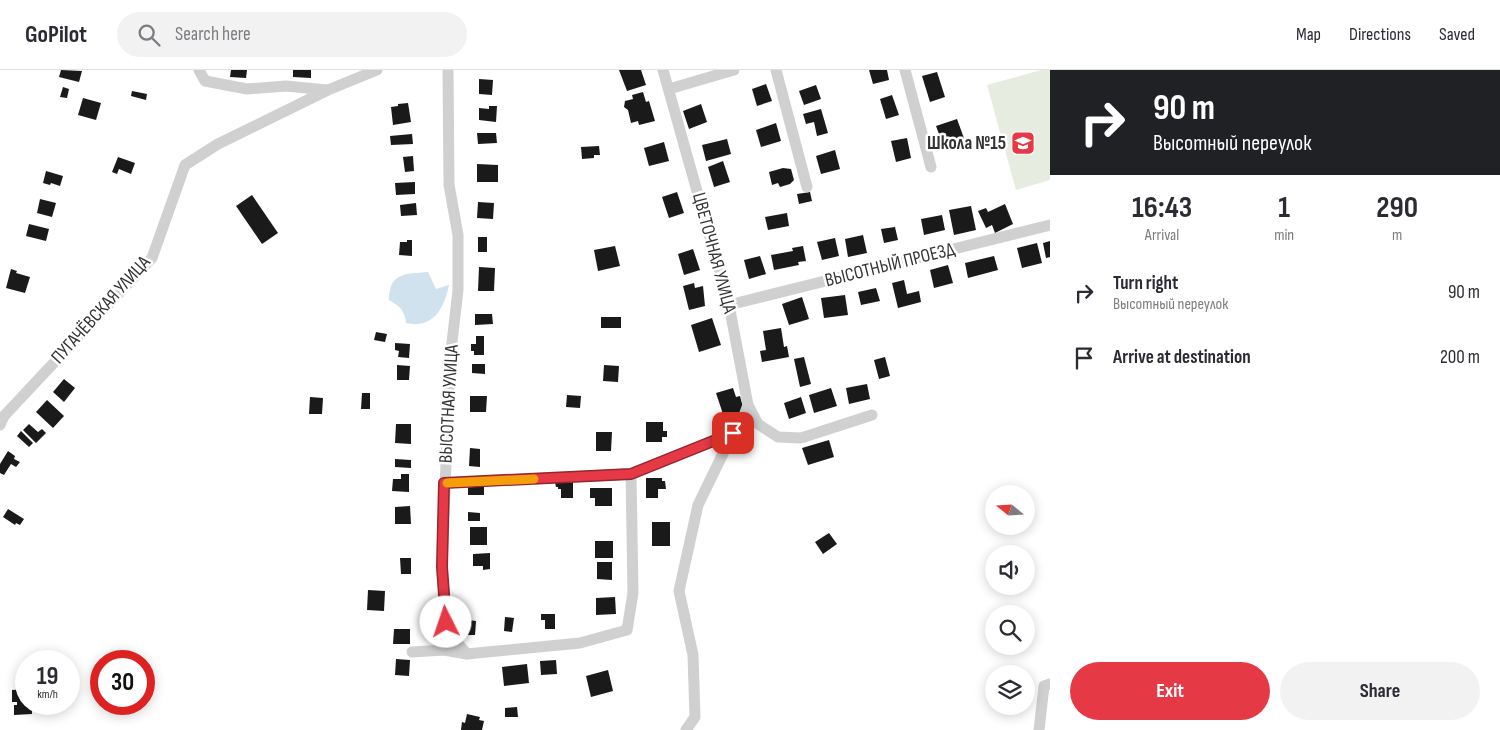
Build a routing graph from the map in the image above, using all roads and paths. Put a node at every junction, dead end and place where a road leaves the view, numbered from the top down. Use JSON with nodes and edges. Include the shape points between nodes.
{"nodes":[{"id":1,"x":199,"y":70,"type":"edge"},
{"id":2,"x":377,"y":70,"type":"edge"},
{"id":3,"x":448,"y":70,"type":"edge"},
{"id":4,"x":663,"y":70,"type":"edge"},
{"id":5,"x":734,"y":70,"type":"edge"},
{"id":6,"x":776,"y":70,"type":"edge"},
{"id":7,"x":905,"y":70,"type":"edge"},
{"id":8,"x":669,"y":88,"type":"junction"},
{"id":9,"x":328,"y":90,"type":"junction"},
{"id":10,"x":931,"y":168,"type":"dead end"},
{"id":11,"x":807,"y":186,"type":"dead end"},
{"id":12,"x":1050,"y":225,"type":"edge"},
{"id":13,"x":729,"y":305,"type":"junction"},
{"id":14,"x":748,"y":405,"type":"junction"},
{"id":15,"x":872,"y":415,"type":"dead end"},
{"id":16,"x":0,"y":424,"type":"edge"},
{"id":17,"x":733,"y":433,"type":"junction"},
{"id":18,"x":631,"y":474,"type":"junction"},
{"id":19,"x":444,"y":483,"type":"junction"},
{"id":20,"x":412,"y":652,"type":"dead end"},
{"id":21,"x":467,"y":654,"type":"junction"},
{"id":22,"x":1047,"y":685,"type":"edge"},
{"id":23,"x":686,"y":730,"type":"edge"},
{"id":24,"x":1039,"y":730,"type":"edge"}],
"edges":[{"from":1,"to":9,"type":"street","name":"ПУГАЧЁВСКАЯ УЛИЦА","via":[[205,82],[247,89],[286,86]]},
{"from":2,"to":9,"type":"street","name":"ПУГАЧЁВСКАЯ УЛИЦА"},
{"from":3,"to":19,"type":"street","name":"ВЫСОТНАЯ УЛИЦА","via":[[448,185],[458,235],[458,290],[450,360]]},
{"from":4,"to":8,"type":"street","name":"ЦВЕТОЧНАЯ УЛИЦА"},
{"from":5,"to":8,"type":"street"},
{"from":6,"to":11,"type":"street"},
{"from":7,"to":10,"type":"street"},
{"from":8,"to":13,"type":"street","name":"ЦВЕТОЧНАЯ УЛИЦА"},
{"from":9,"to":16,"type":"street","name":"ПУГАЧЁВСКАЯ УЛИЦА","via":[[218,144],[184,165],[152,258]]},
{"from":12,"to":13,"type":"street","name":"ВЫСОТНЫЙ ПРОЕЗД"},
{"from":13,"to":14,"type":"street","name":"ЦВЕТОЧНАЯ УЛИЦА"},
{"from":14,"to":15,"type":"street","via":[[758,424],[778,437],[801,438]]},
{"from":14,"to":17,"type":"street","via":[[738,431]]},
{"from":17,"to":18,"type":"street"},
{"from":17,"to":23,"type":"street","via":[[698,505],[679,591],[693,655],[695,717]]},
{"from":18,"to":19,"type":"street"},
{"from":18,"to":21,"type":"street","via":[[633,593],[627,630],[580,644]]},
{"from":19,"to":21,"type":"street","name":"ВЫСОТНАЯ УЛИЦА","via":[[442,567],[446,622]]},
{"from":20,"to":21,"type":"street","via":[[444,650]]},
{"from":22,"to":24,"type":"street"}]}
